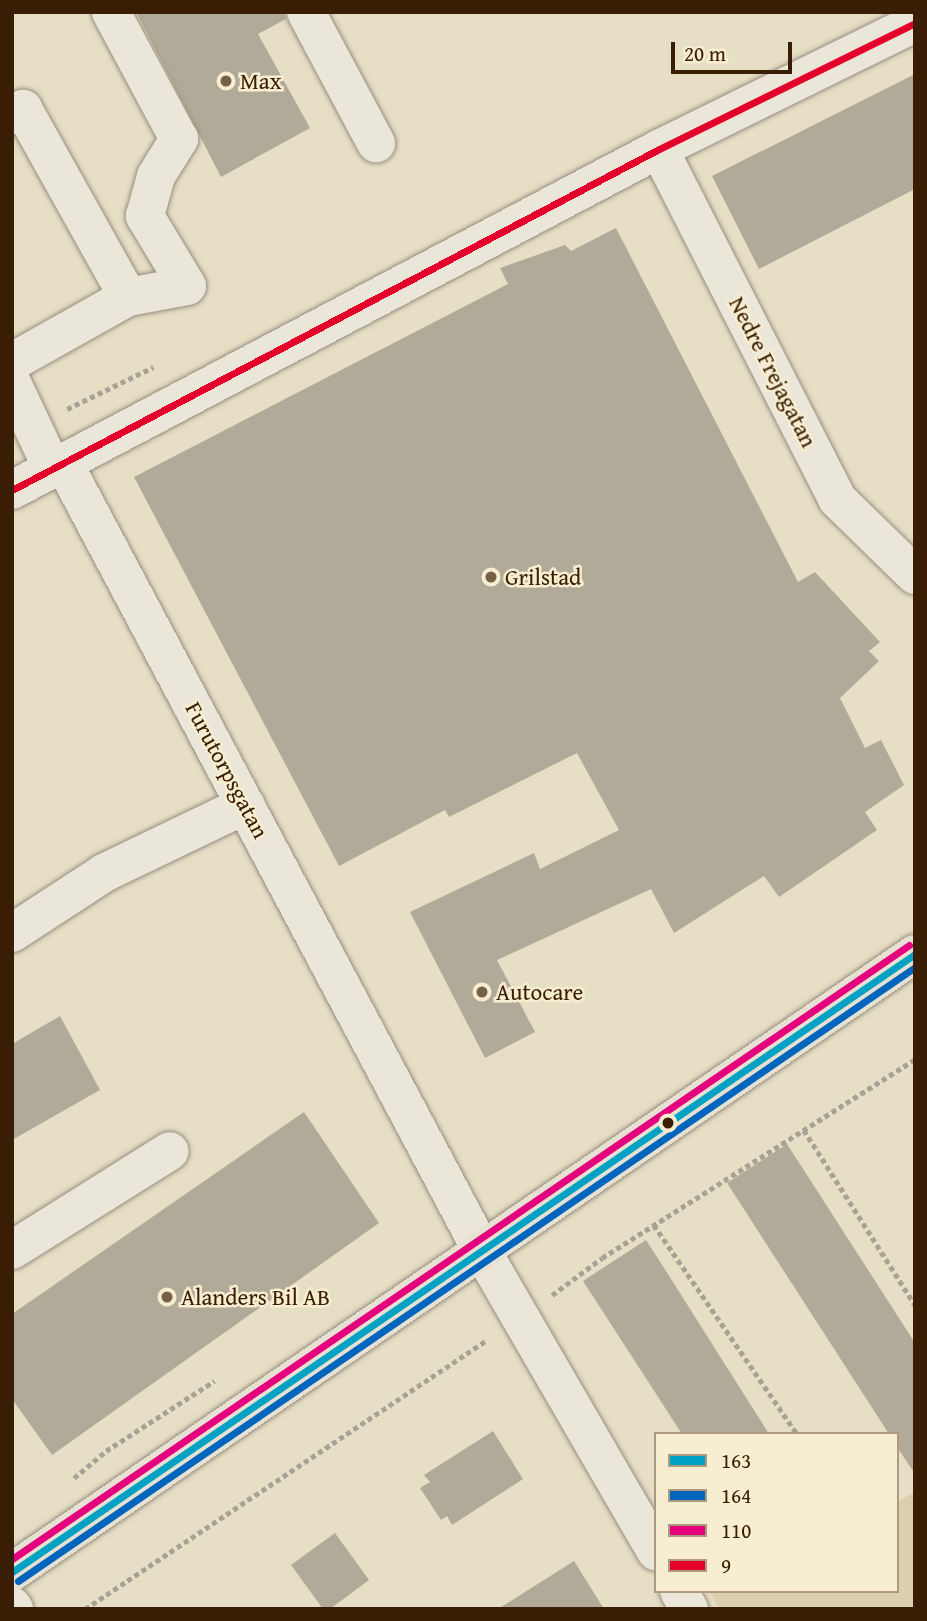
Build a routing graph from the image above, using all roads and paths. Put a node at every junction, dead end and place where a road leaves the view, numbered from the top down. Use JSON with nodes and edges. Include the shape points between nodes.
{"nodes":[{"id":1,"x":111,"y":12,"type":"edge"},
{"id":2,"x":306,"y":12,"type":"edge"},
{"id":3,"x":915,"y":23,"type":"edge"},
{"id":4,"x":12,"y":115,"type":"edge"},
{"id":5,"x":376,"y":143,"type":"dead end"},
{"id":6,"x":659,"y":149,"type":"junction"},
{"id":7,"x":128,"y":297,"type":"junction"},
{"id":8,"x":12,"y":362,"type":"edge"},
{"id":9,"x":12,"y":383,"type":"edge"},
{"id":10,"x":59,"y":467,"type":"junction"},
{"id":11,"x":12,"y":490,"type":"edge"},
{"id":12,"x":915,"y":575,"type":"edge"},
{"id":13,"x":245,"y":804,"type":"junction"},
{"id":14,"x":12,"y":933,"type":"edge"},
{"id":15,"x":915,"y":954,"type":"edge"},
{"id":16,"x":803,"y":1130,"type":"dead end"},
{"id":17,"x":170,"y":1151,"type":"dead end"},
{"id":18,"x":654,"y":1225,"type":"dead end"},
{"id":19,"x":12,"y":1250,"type":"edge"},
{"id":20,"x":483,"y":1253,"type":"junction"},
{"id":21,"x":915,"y":1305,"type":"edge"},
{"id":22,"x":796,"y":1432,"type":"edge"},
{"id":23,"x":654,"y":1548,"type":"edge"},
{"id":24,"x":12,"y":1572,"type":"edge"},
{"id":25,"x":680,"y":1593,"type":"edge"},
{"id":26,"x":689,"y":1609,"type":"edge"}],
"edges":[{"from":1,"to":7,"type":"street","via":[[178,139],[156,176],[145,216],[187,286]]},
{"from":2,"to":5,"type":"street"},
{"from":3,"to":6,"type":"street"},
{"from":4,"to":7,"type":"street","via":[[23,109]]},
{"from":6,"to":10,"type":"street"},
{"from":6,"to":12,"type":"street","name":"Nedre Frejagatan","via":[[837,499]]},
{"from":7,"to":8,"type":"street"},
{"from":9,"to":10,"type":"street","name":"Furutorpsgatan"},
{"from":10,"to":11,"type":"street"},
{"from":10,"to":13,"type":"street","name":"Furutorpsgatan"},
{"from":13,"to":14,"type":"street","via":[[104,873]]},
{"from":13,"to":20,"type":"street","name":"Furutorpsgatan"},
{"from":15,"to":20,"type":"main road"},
{"from":16,"to":21,"type":"path"},
{"from":17,"to":19,"type":"street"},
{"from":18,"to":22,"type":"path"},
{"from":20,"to":23,"type":"street","name":"Furutorpsgatan"},
{"from":20,"to":24,"type":"main road","via":[[174,1457]]},
{"from":25,"to":26,"type":"street"}]}
